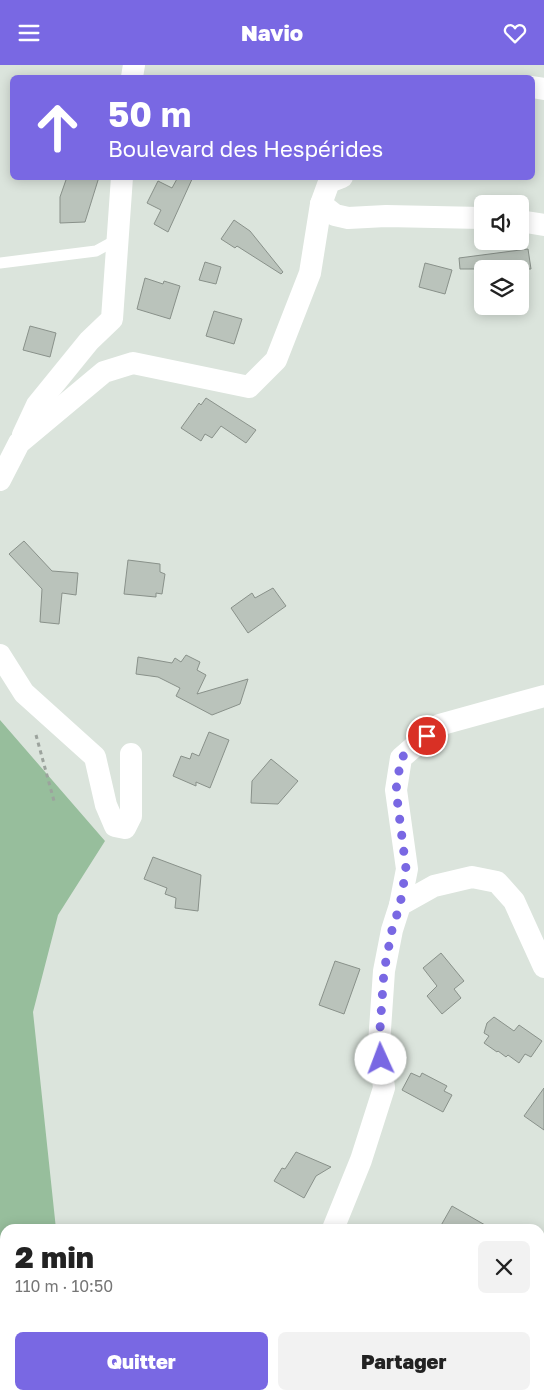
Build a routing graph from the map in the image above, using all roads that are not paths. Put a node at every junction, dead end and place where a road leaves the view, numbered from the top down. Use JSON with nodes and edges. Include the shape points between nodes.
{"nodes":[{"id":1,"x":122,"y":180,"type":"edge"},
{"id":2,"x":334,"y":180,"type":"edge"},
{"id":3,"x":320,"y":204,"type":"junction"},
{"id":4,"x":474,"y":218,"type":"edge"},
{"id":5,"x":529,"y":222,"type":"edge"},
{"id":6,"x":544,"y":225,"type":"edge"},
{"id":7,"x":118,"y":239,"type":"junction"},
{"id":8,"x":2,"y":265,"type":"edge"},
{"id":9,"x":19,"y":443,"type":"junction"},
{"id":10,"x":0,"y":480,"type":"edge"},
{"id":11,"x":0,"y":655,"type":"edge"},
{"id":12,"x":544,"y":697,"type":"edge"},
{"id":13,"x":131,"y":754,"type":"dead end"},
{"id":14,"x":400,"y":905,"type":"junction"},
{"id":15,"x":544,"y":967,"type":"edge"},
{"id":16,"x":335,"y":1224,"type":"edge"}],
"edges":[{"from":1,"to":7,"type":"street"},
{"from":2,"to":3,"type":"street","via":[[329,182]]},
{"from":3,"to":4,"type":"street","via":[[335,215],[348,218]]},
{"from":3,"to":9,"type":"street","via":[[310,273],[276,360],[249,387],[133,363],[104,372]]},
{"from":5,"to":6,"type":"street"},
{"from":7,"to":8,"type":"lane","via":[[96,251]]},
{"from":7,"to":9,"type":"street","via":[[112,319],[89,341],[37,405]]},
{"from":9,"to":10,"type":"street"},
{"from":11,"to":13,"type":"street","via":[[24,693],[95,757],[109,812],[115,826],[125,829],[131,816]]},
{"from":12,"to":14,"type":"street","via":[[440,725],[401,758],[396,790],[406,869]]},
{"from":14,"to":15,"type":"street","via":[[434,885],[472,877],[497,882],[514,901]]},
{"from":14,"to":16,"type":"street","via":[[384,971],[379,1044],[384,1089],[361,1160]]}]}
